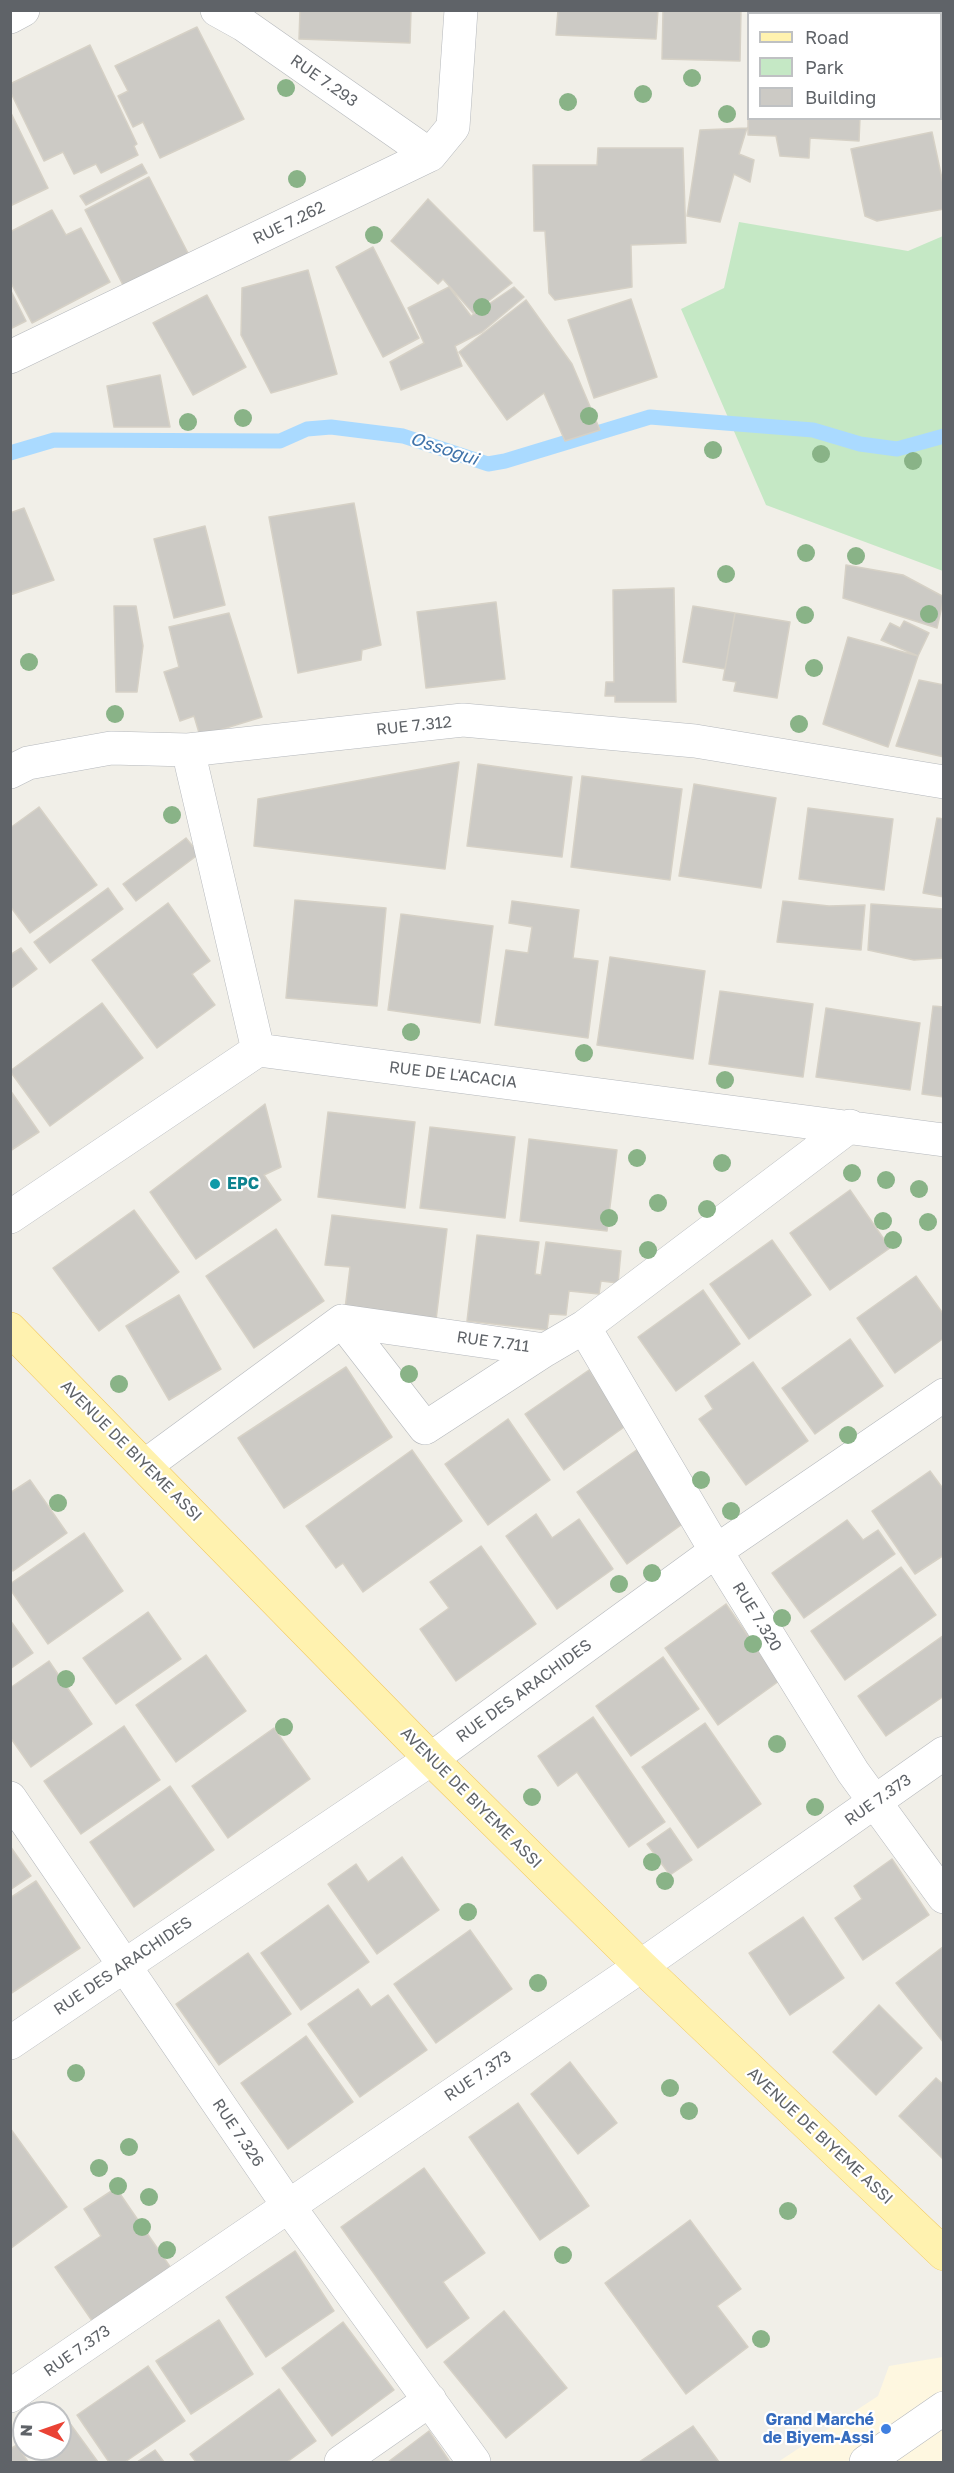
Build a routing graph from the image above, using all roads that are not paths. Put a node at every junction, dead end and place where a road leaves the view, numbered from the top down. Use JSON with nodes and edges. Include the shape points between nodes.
{"nodes":[{"id":1,"x":23,"y":10,"type":"edge"},
{"id":2,"x":217,"y":10,"type":"edge"},
{"id":3,"x":461,"y":10,"type":"edge"},
{"id":4,"x":10,"y":17,"type":"edge"},
{"id":5,"x":430,"y":155,"type":"junction"},
{"id":6,"x":10,"y":357,"type":"edge"},
{"id":7,"x":188,"y":750,"type":"junction"},
{"id":8,"x":10,"y":772,"type":"edge"},
{"id":9,"x":944,"y":782,"type":"edge"},
{"id":10,"x":258,"y":1050,"type":"junction"},
{"id":11,"x":850,"y":1126,"type":"junction"},
{"id":12,"x":944,"y":1140,"type":"edge"},
{"id":13,"x":10,"y":1217,"type":"edge"},
{"id":14,"x":342,"y":1322,"type":"junction"},
{"id":15,"x":584,"y":1328,"type":"junction"},
{"id":16,"x":10,"y":1329,"type":"edge"},
{"id":17,"x":545,"y":1350,"type":"junction"},
{"id":18,"x":944,"y":1395,"type":"edge"},
{"id":19,"x":146,"y":1465,"type":"junction"},
{"id":20,"x":716,"y":1551,"type":"junction"},
{"id":21,"x":944,"y":1753,"type":"edge"},
{"id":22,"x":431,"y":1759,"type":"junction"},
{"id":23,"x":10,"y":1798,"type":"edge"},
{"id":24,"x":873,"y":1804,"type":"junction"},
{"id":25,"x":944,"y":1897,"type":"edge"},
{"id":26,"x":124,"y":1965,"type":"junction"},
{"id":27,"x":640,"y":1966,"type":"junction"},
{"id":28,"x":10,"y":2043,"type":"edge"},
{"id":29,"x":287,"y":2205,"type":"junction"},
{"id":30,"x":944,"y":2254,"type":"edge"},
{"id":31,"x":10,"y":2396,"type":"edge"},
{"id":32,"x":430,"y":2400,"type":"junction"},
{"id":33,"x":944,"y":2408,"type":"edge"},
{"id":34,"x":341,"y":2463,"type":"edge"},
{"id":35,"x":474,"y":2463,"type":"edge"},
{"id":36,"x":866,"y":2463,"type":"edge"}],
"edges":[{"from":1,"to":4,"type":"street"},
{"from":2,"to":5,"type":"street","name":"RUE 7.293"},
{"from":3,"to":5,"type":"street","name":"RUE 7.262","via":[[453,127]]},
{"from":5,"to":6,"type":"street","name":"RUE 7.262"},
{"from":7,"to":8,"type":"street","name":"RUE 7.312","via":[[111,748],[27,762]]},
{"from":7,"to":9,"type":"street","name":"RUE 7.312","via":[[463,720],[695,741]]},
{"from":7,"to":10,"type":"street"},
{"from":10,"to":11,"type":"street","name":"RUE DE L'ACACIA"},
{"from":10,"to":13,"type":"street"},
{"from":11,"to":12,"type":"street","name":"RUE DE L'ACACIA"},
{"from":11,"to":15,"type":"street","name":"RUE 7.711"},
{"from":14,"to":17,"type":"street","name":"RUE 7.711"},
{"from":14,"to":17,"type":"street","via":[[425,1428]]},
{"from":14,"to":19,"type":"street"},
{"from":15,"to":17,"type":"street","name":"RUE 7.711"},
{"from":15,"to":20,"type":"street","name":"RUE 7.320"},
{"from":16,"to":19,"type":"main road","name":"AVENUE DE BIYEME ASSI"},
{"from":18,"to":20,"type":"street","name":"RUE DES ARACHIDES"},
{"from":19,"to":22,"type":"main road","name":"AVENUE DE BIYEME ASSI"},
{"from":20,"to":22,"type":"street","name":"RUE DES ARACHIDES"},
{"from":20,"to":24,"type":"street","name":"RUE 7.320"},
{"from":21,"to":24,"type":"street","name":"RUE 7.373"},
{"from":22,"to":26,"type":"street","name":"RUE DES ARACHIDES"},
{"from":22,"to":27,"type":"main road","name":"AVENUE DE BIYEME ASSI"},
{"from":23,"to":26,"type":"street","name":"RUE 7.326"},
{"from":24,"to":25,"type":"street","name":"RUE 7.320"},
{"from":24,"to":27,"type":"street","name":"RUE 7.373"},
{"from":26,"to":28,"type":"street","name":"RUE DES ARACHIDES"},
{"from":26,"to":29,"type":"street","name":"RUE 7.326"},
{"from":27,"to":29,"type":"street","name":"RUE 7.373"},
{"from":27,"to":30,"type":"main road","name":"AVENUE DE BIYEME ASSI"},
{"from":29,"to":31,"type":"street","name":"RUE 7.373"},
{"from":29,"to":32,"type":"street","name":"RUE 7.326"},
{"from":32,"to":34,"type":"street"},
{"from":32,"to":35,"type":"street","name":"RUE 7.326"},
{"from":33,"to":36,"type":"street"}]}
